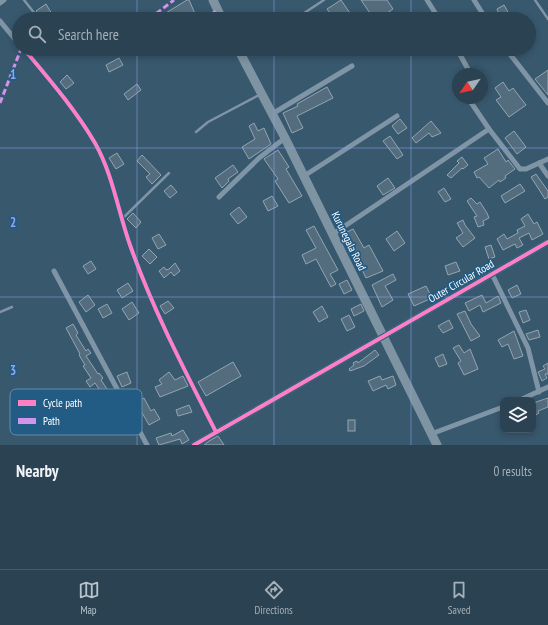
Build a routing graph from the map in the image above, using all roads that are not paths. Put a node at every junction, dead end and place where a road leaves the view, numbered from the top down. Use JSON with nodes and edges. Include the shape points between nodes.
{"nodes":[{"id":1,"x":4,"y":0,"type":"edge"},
{"id":2,"x":24,"y":0,"type":"edge"},
{"id":3,"x":213,"y":0,"type":"edge"},
{"id":4,"x":324,"y":0,"type":"edge"},
{"id":5,"x":427,"y":0,"type":"edge"},
{"id":6,"x":474,"y":0,"type":"edge"},
{"id":7,"x":535,"y":0,"type":"edge"},
{"id":8,"x":0,"y":3,"type":"edge"},
{"id":9,"x":33,"y":12,"type":"edge"},
{"id":10,"x":219,"y":12,"type":"edge"},
{"id":11,"x":306,"y":12,"type":"edge"},
{"id":12,"x":435,"y":12,"type":"edge"},
{"id":13,"x":482,"y":12,"type":"edge"},
{"id":14,"x":548,"y":19,"type":"edge"},
{"id":15,"x":0,"y":21,"type":"edge"},
{"id":16,"x":12,"y":36,"type":"edge"},
{"id":17,"x":30,"y":56,"type":"edge"},
{"id":18,"x":243,"y":56,"type":"edge"},
{"id":19,"x":462,"y":56,"type":"edge"},
{"id":20,"x":511,"y":56,"type":"edge"},
{"id":21,"x":352,"y":66,"type":"dead end"},
{"id":22,"x":469,"y":68,"type":"edge"},
{"id":23,"x":262,"y":93,"type":"junction"},
{"id":24,"x":472,"y":104,"type":"edge"},
{"id":25,"x":548,"y":104,"type":"edge"},
{"id":26,"x":272,"y":114,"type":"junction"},
{"id":27,"x":397,"y":116,"type":"dead end"},
{"id":28,"x":488,"y":129,"type":"junction"},
{"id":29,"x":196,"y":132,"type":"dead end"},
{"id":30,"x":285,"y":138,"type":"junction"},
{"id":31,"x":548,"y":159,"type":"edge"},
{"id":32,"x":539,"y":163,"type":"junction"},
{"id":33,"x":169,"y":173,"type":"dead end"},
{"id":34,"x":304,"y":176,"type":"junction"},
{"id":35,"x":548,"y":176,"type":"edge"},
{"id":36,"x":219,"y":197,"type":"dead end"},
{"id":37,"x":123,"y":218,"type":"junction"},
{"id":38,"x":333,"y":234,"type":"junction"},
{"id":39,"x":548,"y":242,"type":"edge"},
{"id":40,"x":54,"y":271,"type":"dead end"},
{"id":41,"x":492,"y":274,"type":"junction"},
{"id":42,"x":12,"y":307,"type":"dead end"},
{"id":43,"x":0,"y":312,"type":"edge"},
{"id":44,"x":383,"y":336,"type":"junction"},
{"id":45,"x":548,"y":387,"type":"edge"},
{"id":46,"x":117,"y":389,"type":"edge"},
{"id":47,"x":539,"y":392,"type":"junction"},
{"id":48,"x":527,"y":397,"type":"edge"},
{"id":49,"x":500,"y":407,"type":"edge"},
{"id":50,"x":216,"y":432,"type":"junction"},
{"id":51,"x":431,"y":434,"type":"junction"},
{"id":52,"x":142,"y":435,"type":"edge"},
{"id":53,"x":147,"y":445,"type":"edge"},
{"id":54,"x":194,"y":445,"type":"edge"},
{"id":55,"x":437,"y":445,"type":"edge"}],
"edges":[{"from":1,"to":8,"type":"street"},
{"from":2,"to":9,"type":"lane"},
{"from":3,"to":10,"type":"highway"},
{"from":4,"to":11,"type":"lane"},
{"from":5,"to":12,"type":"street"},
{"from":6,"to":13,"type":"street"},
{"from":7,"to":14,"type":"lane"},
{"from":15,"to":16,"type":"street"},
{"from":17,"to":37,"type":"street","via":[[55,86],[95,143],[112,179]]},
{"from":18,"to":23,"type":"highway","name":"Kurunegala Road"},
{"from":19,"to":22,"type":"street"},
{"from":20,"to":25,"type":"street"},
{"from":21,"to":26,"type":"street"},
{"from":23,"to":26,"type":"highway","name":"Kurunegala Road"},
{"from":23,"to":29,"type":"lane","via":[[208,122]]},
{"from":24,"to":28,"type":"street"},
{"from":26,"to":30,"type":"highway","name":"Kurunegala Road"},
{"from":27,"to":34,"type":"street"},
{"from":28,"to":32,"type":"street","via":[[520,169]]},
{"from":28,"to":38,"type":"street"},
{"from":30,"to":34,"type":"highway","name":"Kurunegala Road"},
{"from":30,"to":36,"type":"street","via":[[259,158]]},
{"from":31,"to":32,"type":"street"},
{"from":32,"to":35,"type":"street"},
{"from":33,"to":37,"type":"lane"},
{"from":34,"to":38,"type":"highway","name":"Kurunegala Road"},
{"from":37,"to":50,"type":"street","via":[[130,245],[155,306]]},
{"from":38,"to":44,"type":"highway","name":"Kurunegala Road"},
{"from":39,"to":41,"type":"street","name":"Outer Circular Road"},
{"from":40,"to":46,"type":"street"},
{"from":41,"to":44,"type":"street","name":"Outer Circular Road"},
{"from":41,"to":47,"type":"street","via":[[528,348]]},
{"from":42,"to":43,"type":"lane"},
{"from":44,"to":50,"type":"street","name":"Outer Circular Road"},
{"from":44,"to":51,"type":"highway","name":"Kurunegala Road"},
{"from":45,"to":47,"type":"street"},
{"from":47,"to":48,"type":"street"},
{"from":49,"to":51,"type":"street"},
{"from":50,"to":54,"type":"street","name":"Outer Circular Road"},
{"from":51,"to":55,"type":"highway","name":"Kurunegala Road"},
{"from":52,"to":53,"type":"street"}]}
